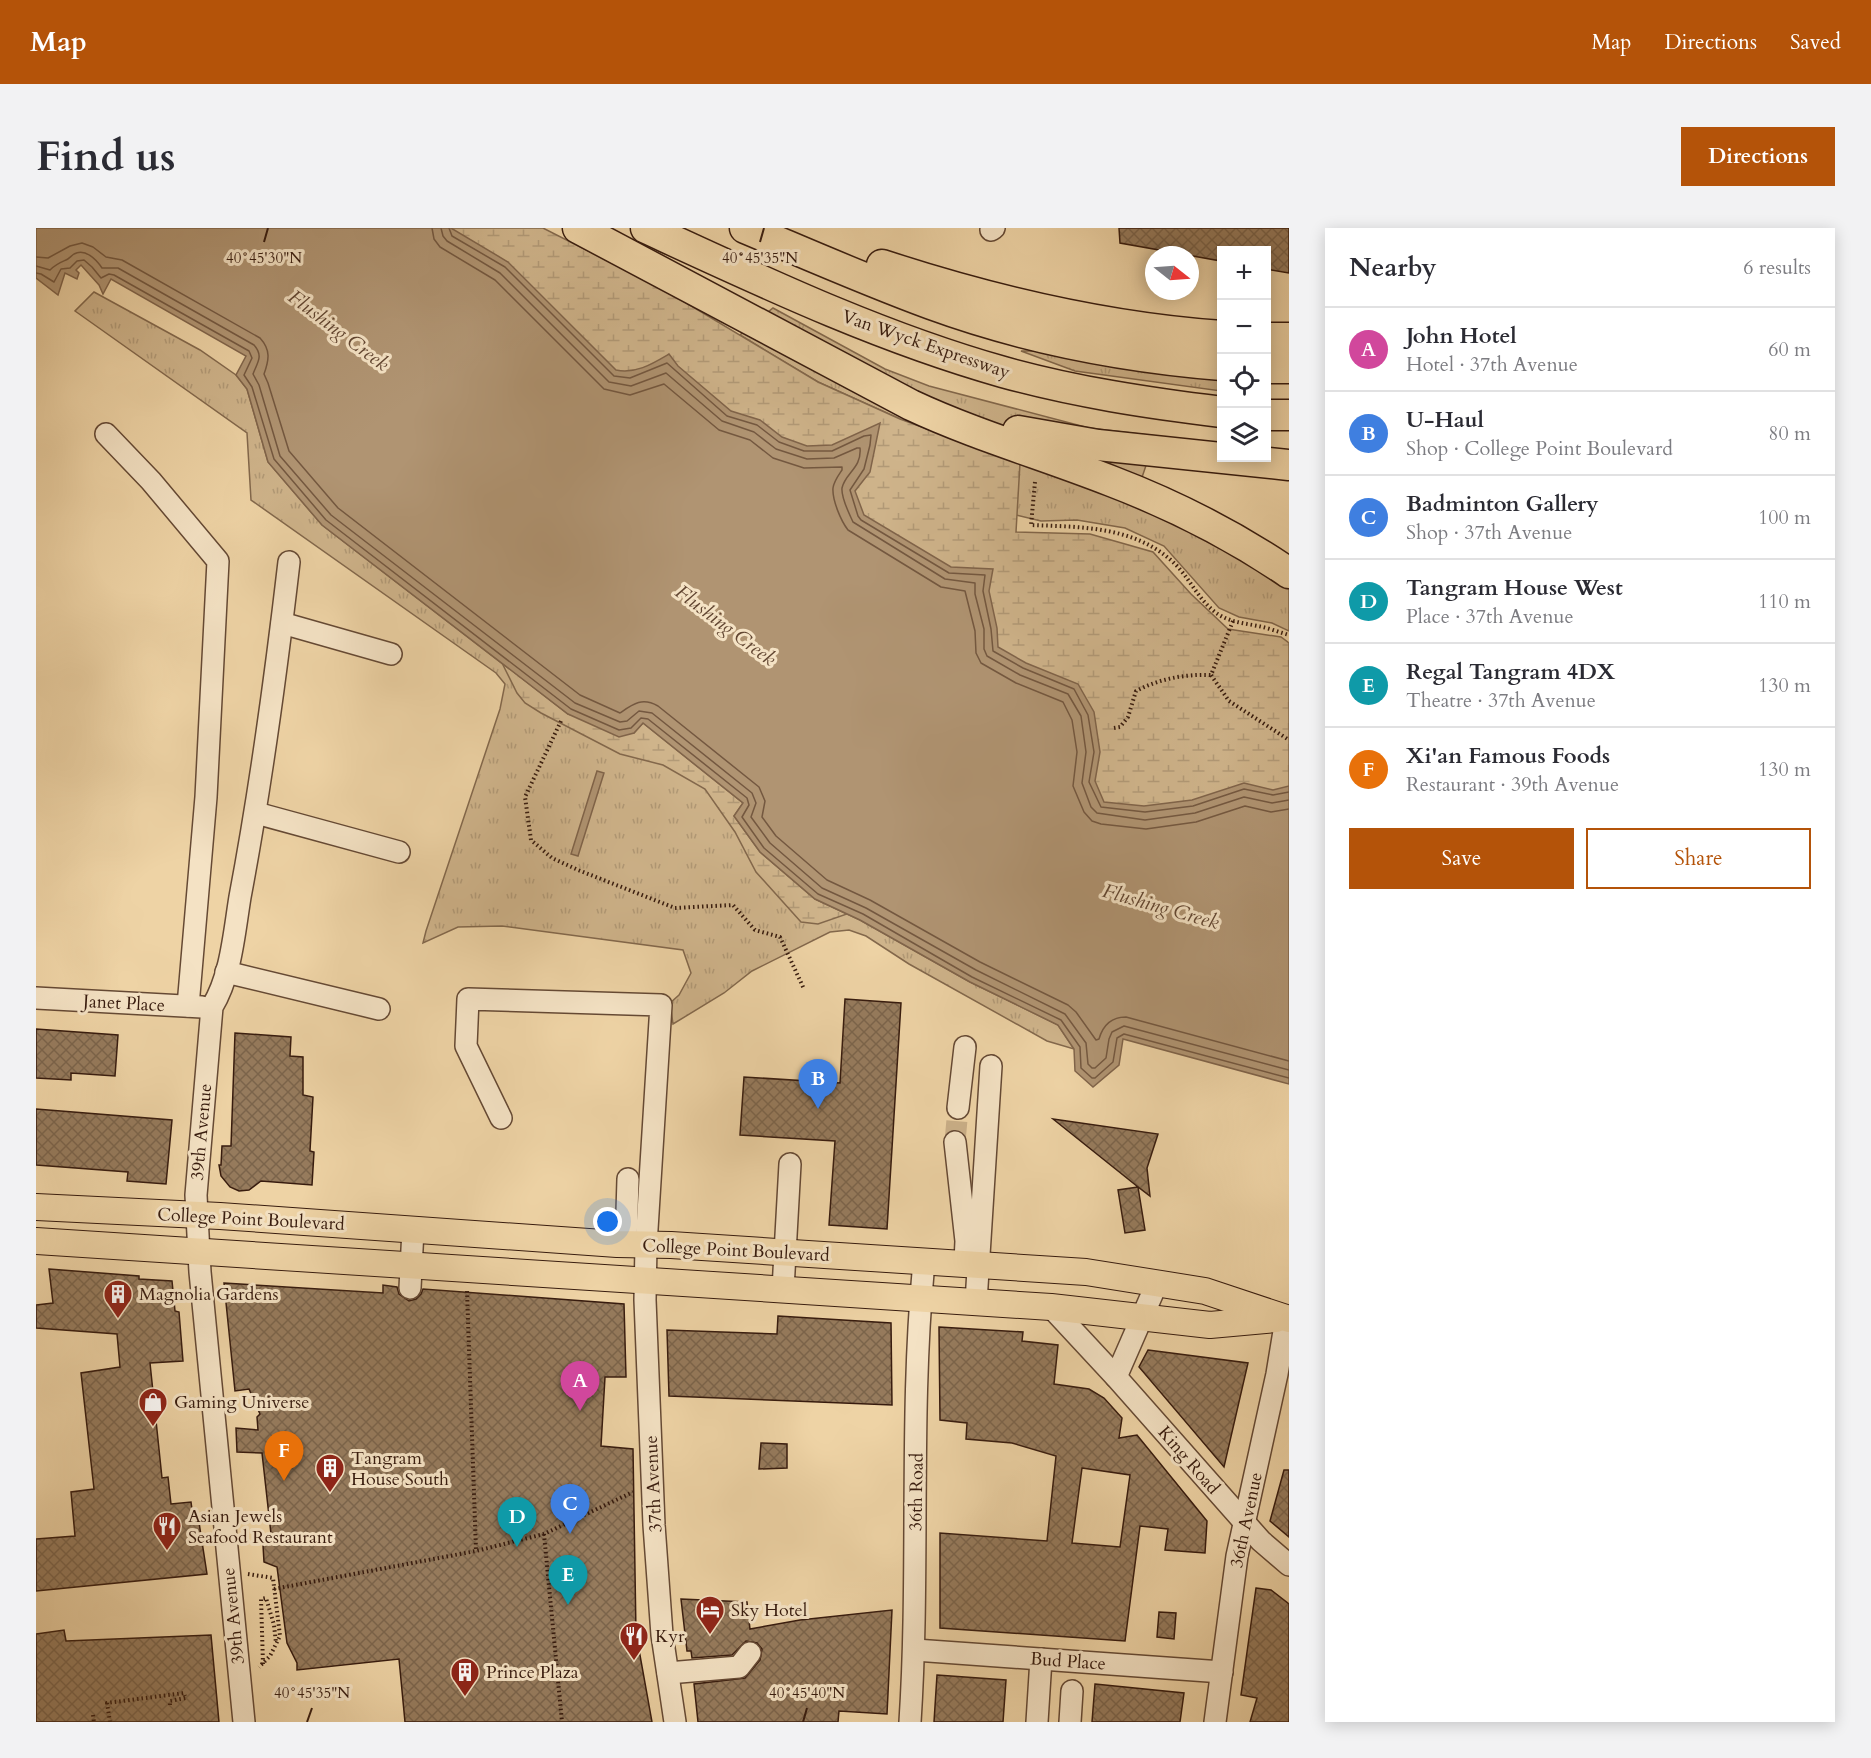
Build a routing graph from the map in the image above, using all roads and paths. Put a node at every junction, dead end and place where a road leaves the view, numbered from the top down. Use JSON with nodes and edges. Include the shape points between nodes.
{"nodes":[{"id":1,"x":579,"y":228,"type":"edge"},
{"id":2,"x":646,"y":228,"type":"edge"},
{"id":3,"x":745,"y":228,"type":"edge"},
{"id":4,"x":777,"y":228,"type":"edge"},
{"id":5,"x":1217,"y":336,"type":"edge"},
{"id":6,"x":1271,"y":338,"type":"edge"},
{"id":7,"x":1289,"y":339,"type":"edge"},
{"id":8,"x":1217,"y":365,"type":"edge"},
{"id":9,"x":1271,"y":368,"type":"edge"},
{"id":10,"x":1289,"y":368,"type":"edge"},
{"id":11,"x":875,"y":387,"type":"junction"},
{"id":12,"x":1217,"y":411,"type":"edge"},
{"id":13,"x":1271,"y":415,"type":"edge"},
{"id":14,"x":1289,"y":415,"type":"edge"},
{"id":15,"x":106,"y":434,"type":"dead end"},
{"id":16,"x":1289,"y":465,"type":"edge"},
{"id":17,"x":1035,"y":482,"type":"dead end"},
{"id":18,"x":289,"y":562,"type":"dead end"},
{"id":19,"x":1289,"y":573,"type":"edge"},
{"id":20,"x":1233,"y":621,"type":"junction"},
{"id":21,"x":282,"y":623,"type":"junction"},
{"id":22,"x":1289,"y":634,"type":"edge"},
{"id":23,"x":391,"y":654,"type":"dead end"},
{"id":24,"x":1210,"y":675,"type":"junction"},
{"id":25,"x":561,"y":721,"type":"dead end"},
{"id":26,"x":1114,"y":728,"type":"dead end"},
{"id":27,"x":1289,"y":740,"type":"edge"},
{"id":28,"x":256,"y":813,"type":"junction"},
{"id":29,"x":399,"y":852,"type":"dead end"},
{"id":30,"x":226,"y":972,"type":"junction"},
{"id":31,"x":804,"y":989,"type":"dead end"},
{"id":32,"x":36,"y":998,"type":"edge"},
{"id":33,"x":188,"y":1006,"type":"junction"},
{"id":34,"x":212,"y":1008,"type":"junction"},
{"id":35,"x":379,"y":1009,"type":"dead end"},
{"id":36,"x":965,"y":1047,"type":"dead end"},
{"id":37,"x":991,"y":1066,"type":"dead end"},
{"id":38,"x":958,"y":1108,"type":"tunnel mouth"},
{"id":39,"x":501,"y":1118,"type":"dead end"},
{"id":40,"x":955,"y":1142,"type":"tunnel mouth"},
{"id":41,"x":790,"y":1164,"type":"dead end"},
{"id":42,"x":628,"y":1179,"type":"dead end"},
{"id":43,"x":36,"y":1207,"type":"edge"},
{"id":44,"x":197,"y":1216,"type":"junction"},
{"id":45,"x":413,"y":1230,"type":"junction"},
{"id":46,"x":36,"y":1241,"type":"edge"},
{"id":47,"x":636,"y":1244,"type":"junction"},
{"id":48,"x":199,"y":1251,"type":"junction"},
{"id":49,"x":785,"y":1253,"type":"junction"},
{"id":50,"x":924,"y":1262,"type":"junction"},
{"id":51,"x":971,"y":1265,"type":"junction"},
{"id":52,"x":411,"y":1277,"type":"junction"},
{"id":53,"x":645,"y":1281,"type":"junction"},
{"id":54,"x":1157,"y":1283,"type":"junction"},
{"id":55,"x":466,"y":1285,"type":"dead end"},
{"id":56,"x":783,"y":1289,"type":"junction"},
{"id":57,"x":921,"y":1298,"type":"junction"},
{"id":58,"x":970,"y":1302,"type":"junction"},
{"id":59,"x":1051,"y":1307,"type":"junction"},
{"id":60,"x":1143,"y":1317,"type":"junction"},
{"id":61,"x":1287,"y":1319,"type":"edge"},
{"id":62,"x":1116,"y":1377,"type":"junction"},
{"id":63,"x":633,"y":1492,"type":"dead end"},
{"id":64,"x":1245,"y":1524,"type":"junction"},
{"id":65,"x":543,"y":1534,"type":"junction"},
{"id":66,"x":476,"y":1551,"type":"junction"},
{"id":67,"x":1289,"y":1565,"type":"edge"},
{"id":68,"x":246,"y":1573,"type":"dead end"},
{"id":69,"x":274,"y":1589,"type":"junction"},
{"id":70,"x":276,"y":1644,"type":"junction"},
{"id":71,"x":915,"y":1650,"type":"junction"},
{"id":72,"x":750,"y":1653,"type":"dead end"},
{"id":73,"x":1041,"y":1659,"type":"junction"},
{"id":74,"x":262,"y":1664,"type":"junction"},
{"id":75,"x":257,"y":1670,"type":"dead end"},
{"id":76,"x":1222,"y":1672,"type":"junction"},
{"id":77,"x":668,"y":1673,"type":"junction"},
{"id":78,"x":1072,"y":1691,"type":"dead end"},
{"id":79,"x":170,"y":1705,"type":"dead end"},
{"id":80,"x":93,"y":1715,"type":"dead end"},
{"id":81,"x":94,"y":1722,"type":"edge"},
{"id":82,"x":110,"y":1722,"type":"edge"},
{"id":83,"x":244,"y":1722,"type":"edge"},
{"id":84,"x":562,"y":1722,"type":"edge"},
{"id":85,"x":675,"y":1722,"type":"edge"},
{"id":86,"x":910,"y":1722,"type":"edge"},
{"id":87,"x":1037,"y":1722,"type":"edge"},
{"id":88,"x":1070,"y":1722,"type":"edge"},
{"id":89,"x":1215,"y":1722,"type":"edge"}],
"edges":[{"from":1,"to":11,"type":"highway"},
{"from":2,"to":12,"type":"highway","name":"Van Wyck Expressway","via":[[801,299],[968,362],[1076,390]]},
{"from":3,"to":8,"type":"highway","via":[[932,304],[1002,327],[1122,353]]},
{"from":4,"to":5,"type":"highway","via":[[909,274],[1007,301],[1108,323]]},
{"from":6,"to":7,"type":"highway"},
{"from":9,"to":10,"type":"highway"},
{"from":11,"to":16,"type":"highway","via":[[951,413],[1056,439]]},
{"from":11,"to":19,"type":"highway","via":[[943,420],[1148,496],[1208,524]]},
{"from":13,"to":14,"type":"highway"},
{"from":15,"to":33,"type":"street","via":[[218,561],[206,796]]},
{"from":17,"to":20,"type":"path","via":[[1031,525],[1102,530],[1139,539],[1176,564],[1215,612]]},
{"from":18,"to":21,"type":"street","name":"39th Avenue"},
{"from":20,"to":22,"type":"path"},
{"from":20,"to":24,"type":"path"},
{"from":21,"to":23,"type":"street"},
{"from":21,"to":28,"type":"street","name":"39th Avenue"},
{"from":24,"to":26,"type":"path","via":[[1168,678],[1136,691],[1128,717],[1120,728]]},
{"from":24,"to":27,"type":"path","via":[[1229,701]]},
{"from":25,"to":31,"type":"path","via":[[525,796],[531,840],[552,858],[675,908],[733,905],[755,930],[780,937]]},
{"from":28,"to":29,"type":"street"},
{"from":28,"to":30,"type":"street","name":"39th Avenue"},
{"from":30,"to":34,"type":"street","name":"39th Avenue"},
{"from":30,"to":35,"type":"street"},
{"from":32,"to":33,"type":"street","name":"Janet Place"},
{"from":33,"to":34,"type":"street","name":"Janet Place"},
{"from":34,"to":44,"type":"street","name":"39th Avenue"},
{"from":36,"to":38,"type":"street"},
{"from":37,"to":51,"type":"street"},
{"from":39,"to":47,"type":"street","via":[[466,1046],[468,999],[661,1005]]},
{"from":40,"to":51,"type":"street"},
{"from":41,"to":49,"type":"street"},
{"from":42,"to":47,"type":"street"},
{"from":43,"to":44,"type":"main road","name":"College Point Boulevard"},
{"from":44,"to":45,"type":"main road","name":"College Point Boulevard"},
{"from":44,"to":48,"type":"street","name":"39th Avenue"},
{"from":45,"to":47,"type":"main road","name":"College Point Boulevard"},
{"from":45,"to":52,"type":"street"},
{"from":46,"to":48,"type":"main road","name":"College Point Boulevard"},
{"from":47,"to":49,"type":"main road","name":"College Point Boulevard"},
{"from":47,"to":53,"type":"street","name":"37th Avenue"},
{"from":48,"to":52,"type":"main road","name":"College Point Boulevard"},
{"from":48,"to":83,"type":"street","name":"39th Avenue"},
{"from":49,"to":50,"type":"main road","name":"College Point Boulevard"},
{"from":49,"to":56,"type":"street"},
{"from":50,"to":51,"type":"main road","name":"College Point Boulevard"},
{"from":50,"to":57,"type":"street","name":"36th Road"},
{"from":51,"to":54,"type":"main road","name":"College Point Boulevard","via":[[1086,1272]]},
{"from":51,"to":58,"type":"street"},
{"from":52,"to":53,"type":"main road","name":"College Point Boulevard"},
{"from":53,"to":56,"type":"main road","name":"College Point Boulevard"},
{"from":53,"to":77,"type":"street","name":"37th Avenue","via":[[654,1525]]},
{"from":54,"to":60,"type":"street"},
{"from":54,"to":61,"type":"main road","name":"College Point Boulevard","via":[[1205,1291]]},
{"from":55,"to":66,"type":"path"},
{"from":56,"to":57,"type":"main road","name":"College Point Boulevard"},
{"from":57,"to":58,"type":"main road","name":"College Point Boulevard"},
{"from":57,"to":71,"type":"street","name":"36th Road"},
{"from":58,"to":59,"type":"main road","name":"College Point Boulevard"},
{"from":59,"to":60,"type":"main road","name":"College Point Boulevard"},
{"from":59,"to":62,"type":"street","name":"King Road"},
{"from":60,"to":61,"type":"main road","name":"College Point Boulevard","via":[[1210,1324]]},
{"from":60,"to":62,"type":"street"},
{"from":61,"to":64,"type":"street","name":"36th Avenue"},
{"from":62,"to":64,"type":"street","name":"King Road"},
{"from":63,"to":65,"type":"path"},
{"from":64,"to":67,"type":"street","name":"King Road"},
{"from":64,"to":76,"type":"street","name":"36th Avenue"},
{"from":65,"to":66,"type":"path"},
{"from":65,"to":84,"type":"path"},
{"from":66,"to":69,"type":"path"},
{"from":68,"to":69,"type":"path","via":[[273,1578]]},
{"from":69,"to":70,"type":"path","via":[[280,1636]]},
{"from":70,"to":74,"type":"path"},
{"from":70,"to":74,"type":"path","via":[[266,1598],[261,1599]]},
{"from":71,"to":73,"type":"street","name":"Bud Place"},
{"from":71,"to":86,"type":"street","name":"36th Road"},
{"from":72,"to":77,"type":"street","via":[[739,1667]]},
{"from":73,"to":76,"type":"street","name":"Bud Place"},
{"from":73,"to":87,"type":"street"},
{"from":74,"to":75,"type":"path"},
{"from":76,"to":89,"type":"street","name":"36th Avenue"},
{"from":77,"to":85,"type":"street","name":"37th Avenue"},
{"from":78,"to":88,"type":"street"},
{"from":79,"to":82,"type":"path","via":[[170,1701],[186,1698],[184,1693],[107,1703]]},
{"from":80,"to":81,"type":"path"}]}
